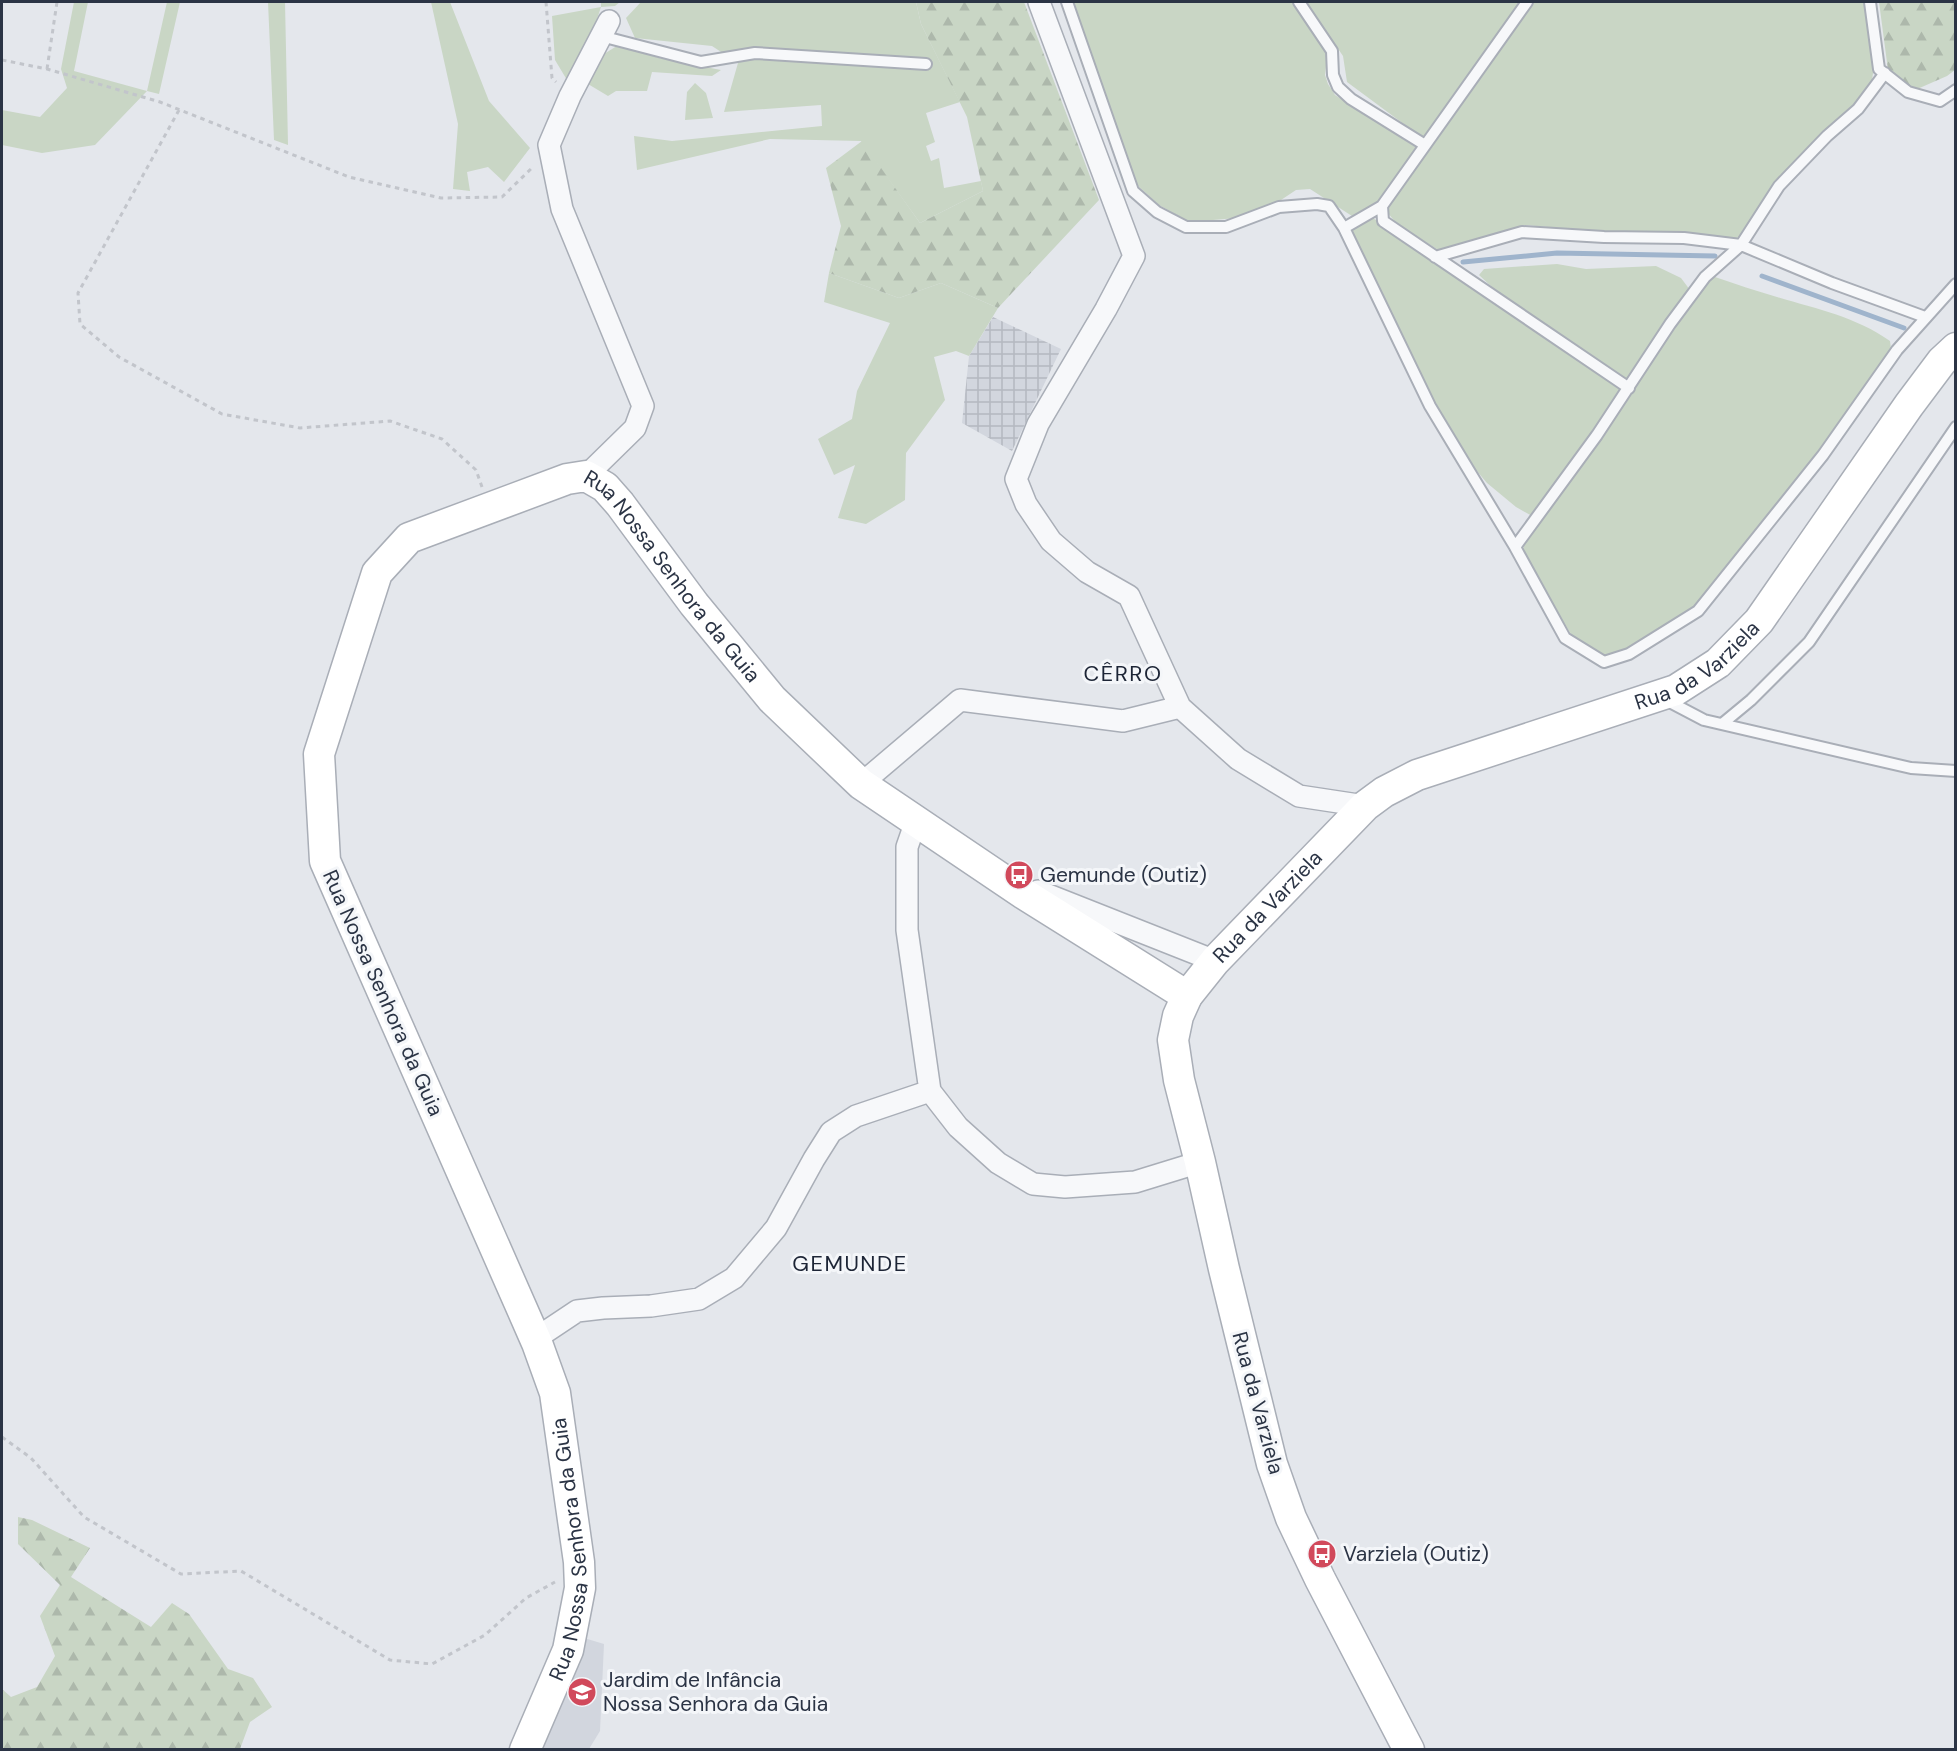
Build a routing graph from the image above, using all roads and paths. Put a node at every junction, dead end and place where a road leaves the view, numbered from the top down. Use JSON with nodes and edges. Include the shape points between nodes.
{"nodes":[{"id":1,"x":57,"y":2,"type":"edge"},
{"id":2,"x":546,"y":2,"type":"edge"},
{"id":3,"x":1039,"y":2,"type":"edge"},
{"id":4,"x":1067,"y":2,"type":"edge"},
{"id":5,"x":1299,"y":2,"type":"edge"},
{"id":6,"x":1527,"y":2,"type":"edge"},
{"id":7,"x":1870,"y":2,"type":"edge"},
{"id":8,"x":605,"y":29,"type":"joint"},
{"id":9,"x":2,"y":60,"type":"edge"},
{"id":10,"x":926,"y":64,"type":"dead end"},
{"id":11,"x":47,"y":69,"type":"junction"},
{"id":12,"x":1885,"y":74,"type":"junction"},
{"id":13,"x":1956,"y":90,"type":"edge"},
{"id":14,"x":570,"y":96,"type":"junction"},
{"id":15,"x":179,"y":110,"type":"junction"},
{"id":16,"x":549,"y":145,"type":"junction"},
{"id":17,"x":1425,"y":145,"type":"junction"},
{"id":18,"x":1382,"y":206,"type":"junction"},
{"id":19,"x":1344,"y":228,"type":"junction"},
{"id":20,"x":1742,"y":245,"type":"junction"},
{"id":21,"x":1435,"y":256,"type":"junction"},
{"id":22,"x":1956,"y":284,"type":"edge"},
{"id":23,"x":1925,"y":317,"type":"junction"},
{"id":24,"x":1956,"y":348,"type":"edge"},
{"id":25,"x":1629,"y":388,"type":"junction"},
{"id":26,"x":1956,"y":427,"type":"edge"},
{"id":27,"x":586,"y":476,"type":"junction"},
{"id":28,"x":491,"y":508,"type":"junction"},
{"id":29,"x":1515,"y":547,"type":"junction"},
{"id":30,"x":1658,"y":696,"type":"junction"},
{"id":31,"x":1180,"y":707,"type":"junction"},
{"id":32,"x":1722,"y":724,"type":"junction"},
{"id":33,"x":1956,"y":771,"type":"edge"},
{"id":34,"x":861,"y":784,"type":"junction"},
{"id":35,"x":1365,"y":806,"type":"junction"},
{"id":36,"x":916,"y":821,"type":"junction"},
{"id":37,"x":1024,"y":894,"type":"junction"},
{"id":38,"x":1215,"y":962,"type":"junction"},
{"id":39,"x":1187,"y":996,"type":"junction"},
{"id":40,"x":930,"y":1091,"type":"junction"},
{"id":41,"x":1200,"y":1162,"type":"junction"},
{"id":42,"x":535,"y":1339,"type":"junction"},
{"id":43,"x":2,"y":1437,"type":"edge"},
{"id":44,"x":580,"y":1579,"type":"junction"},
{"id":45,"x":525,"y":1749,"type":"edge"},
{"id":46,"x":1409,"y":1749,"type":"edge"}],
"edges":[{"from":1,"to":11,"type":"path"},
{"from":2,"to":14,"type":"path","via":[[552,78]]},
{"from":3,"to":31,"type":"street","via":[[1134,256],[1038,424],[1016,479],[1026,504],[1051,541],[1087,572],[1129,596]]},
{"from":4,"to":19,"type":"lane","via":[[1133,191],[1157,212],[1186,227],[1226,226],[1279,207],[1317,204],[1329,206]]},
{"from":5,"to":17,"type":"lane","via":[[1332,51],[1338,87]]},
{"from":6,"to":17,"type":"lane"},
{"from":7,"to":12,"type":"lane","via":[[1879,69]]},
{"from":8,"to":10,"type":"lane","via":[[701,62],[755,53]]},
{"from":8,"to":14,"type":"street"},
{"from":9,"to":11,"type":"path"},
{"from":11,"to":15,"type":"path"},
{"from":12,"to":13,"type":"lane","via":[[1908,92],[1940,100]]},
{"from":12,"to":20,"type":"lane","via":[[1858,110],[1779,186]]},
{"from":14,"to":16,"type":"street"},
{"from":15,"to":16,"type":"path","via":[[349,177],[441,198],[502,197],[528,173]]},
{"from":15,"to":28,"type":"path","via":[[78,293],[80,324],[119,357],[222,414],[300,428],[390,421],[442,439],[476,470]]},
{"from":16,"to":27,"type":"street","via":[[562,209],[643,406],[635,428]]},
{"from":17,"to":18,"type":"lane"},
{"from":18,"to":19,"type":"lane"},
{"from":18,"to":21,"type":"lane","via":[[1383,220]]},
{"from":19,"to":29,"type":"lane","via":[[1430,406]]},
{"from":20,"to":21,"type":"lane","via":[[1684,238],[1522,232]]},
{"from":20,"to":23,"type":"lane"},
{"from":20,"to":25,"type":"lane","via":[[1705,277]]},
{"from":21,"to":25,"type":"lane"},
{"from":22,"to":23,"type":"lane"},
{"from":23,"to":29,"type":"lane","via":[[1823,455],[1698,611],[1629,654],[1604,662],[1565,638]]},
{"from":24,"to":30,"type":"street","name":"Rua da Varziela","via":[[1909,405],[1760,621],[1718,663],[1676,690]]},
{"from":25,"to":29,"type":"lane"},
{"from":26,"to":32,"type":"lane","via":[[1809,642]]},
{"from":27,"to":28,"type":"street","name":"Rua Nossa Senhora da Guia","via":[[567,479]]},
{"from":27,"to":34,"type":"street","name":"Rua Nossa Senhora da Guia","via":[[605,487],[621,504],[694,604],[772,699]]},
{"from":28,"to":42,"type":"street","name":"Rua Nossa Senhora da Guia","via":[[409,538],[377,573],[319,754],[320,778],[325,861]]},
{"from":30,"to":32,"type":"lane","via":[[1704,720]]},
{"from":30,"to":35,"type":"street","name":"Rua da Varziela","via":[[1416,776]]},
{"from":31,"to":34,"type":"street","via":[[1123,721],[960,700]]},
{"from":31,"to":35,"type":"street","via":[[1238,759],[1299,796]]},
{"from":32,"to":33,"type":"lane","via":[[1911,768]]},
{"from":34,"to":36,"type":"street","name":"Rua Nossa Senhora da Guia"},
{"from":35,"to":38,"type":"street","name":"Rua da Varziela"},
{"from":36,"to":37,"type":"street","name":"Rua Nossa Senhora da Guia"},
{"from":36,"to":40,"type":"street","via":[[907,847],[907,930]]},
{"from":37,"to":38,"type":"street","via":[[1034,889]]},
{"from":37,"to":39,"type":"street","name":"Rua Nossa Senhora da Guia"},
{"from":38,"to":39,"type":"street","name":"Rua da Varziela"},
{"from":39,"to":41,"type":"street","name":"Rua da Varziela","via":[[1173,1040]]},
{"from":40,"to":41,"type":"street","via":[[958,1127],[998,1163],[1033,1184],[1135,1182]]},
{"from":40,"to":42,"type":"street","via":[[856,1116],[831,1132],[776,1228],[734,1278],[699,1299],[577,1311]]},
{"from":41,"to":46,"type":"street","name":"Rua da Varziela","via":[[1276,1475],[1291,1518]]},
{"from":42,"to":44,"type":"street","name":"Rua Nossa Senhora da Guia","via":[[555,1393]]},
{"from":43,"to":44,"type":"path","via":[[31,1458],[84,1517],[181,1574],[241,1571],[390,1660],[432,1664],[485,1635],[526,1598],[561,1578]]},
{"from":44,"to":45,"type":"street","name":"Rua Nossa Senhora da Guia","via":[[568,1650]]}]}
